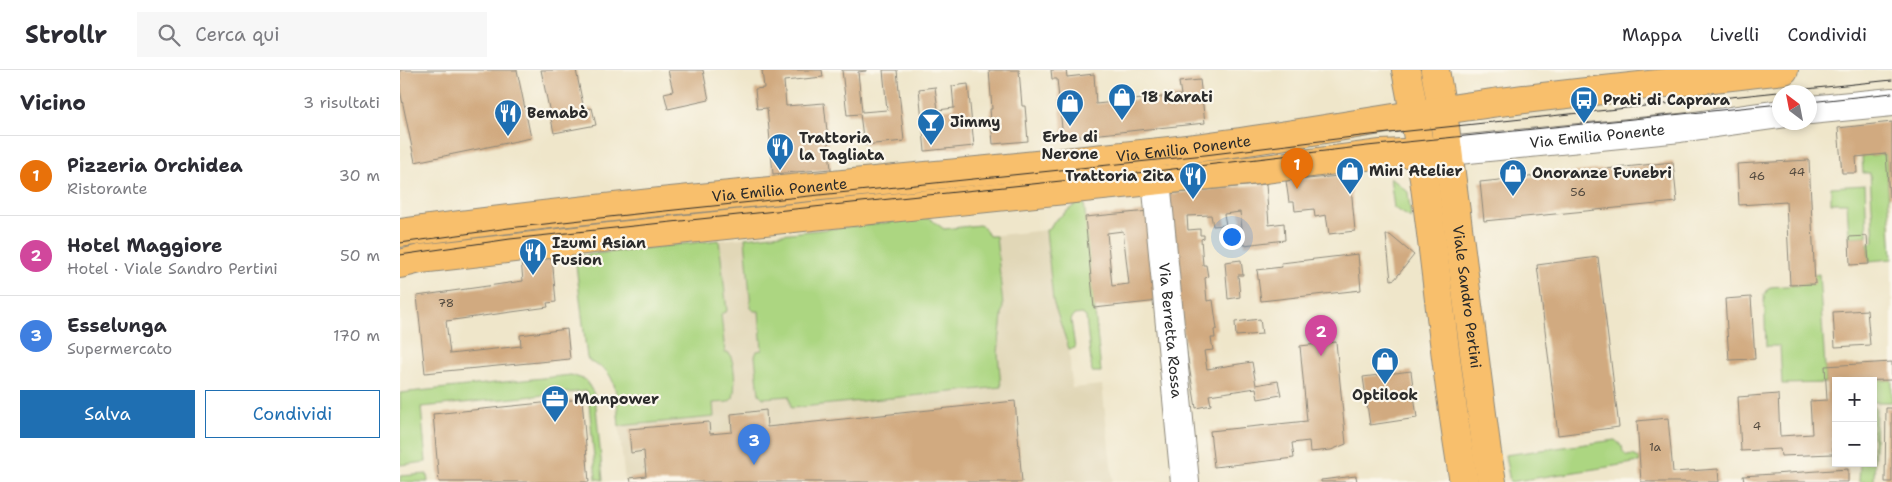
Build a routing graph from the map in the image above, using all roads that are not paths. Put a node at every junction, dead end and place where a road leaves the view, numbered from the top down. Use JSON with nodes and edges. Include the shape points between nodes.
{"nodes":[{"id":1,"x":1406,"y":70,"type":"edge"},
{"id":2,"x":1435,"y":70,"type":"edge"},
{"id":3,"x":1784,"y":70,"type":"edge"},
{"id":4,"x":1892,"y":102,"type":"edge"},
{"id":5,"x":1817,"y":109,"type":"edge"},
{"id":6,"x":1442,"y":111,"type":"junction"},
{"id":7,"x":1772,"y":115,"type":"edge"},
{"id":8,"x":1414,"y":116,"type":"junction"},
{"id":9,"x":1419,"y":151,"type":"junction"},
{"id":10,"x":1448,"y":151,"type":"junction"},
{"id":11,"x":1156,"y":180,"type":"junction"},
{"id":12,"x":400,"y":233,"type":"edge"},
{"id":13,"x":400,"y":264,"type":"edge"},
{"id":14,"x":1185,"y":482,"type":"edge"},
{"id":15,"x":1464,"y":482,"type":"edge"},
{"id":16,"x":1492,"y":482,"type":"edge"}],
"edges":[{"from":1,"to":8,"type":"main road","name":"Viale Sandro Pertini"},
{"from":2,"to":6,"type":"main road","name":"Viale Sandro Pertini"},
{"from":3,"to":6,"type":"main road","name":"Via Emilia Ponente"},
{"from":4,"to":5,"type":"street"},
{"from":6,"to":8,"type":"main road","name":"Via Emilia Ponente"},
{"from":6,"to":10,"type":"main road","name":"Viale Sandro Pertini"},
{"from":7,"to":10,"type":"street","name":"Via Emilia Ponente","via":[[1680,128]]},
{"from":8,"to":9,"type":"main road","name":"Viale Sandro Pertini"},
{"from":8,"to":12,"type":"main road","name":"Via Emilia Ponente","via":[[1189,148],[621,206]]},
{"from":9,"to":10,"type":"main road","name":"Via Emilia Ponente"},
{"from":9,"to":11,"type":"main road","name":"Via Emilia Ponente"},
{"from":9,"to":15,"type":"main road","name":"Viale Sandro Pertini"},
{"from":10,"to":16,"type":"main road","name":"Viale Sandro Pertini"},
{"from":11,"to":13,"type":"main road","name":"Via Emilia Ponente","via":[[556,243]]},
{"from":11,"to":14,"type":"street","name":"Via Berretta Rossa"}]}
